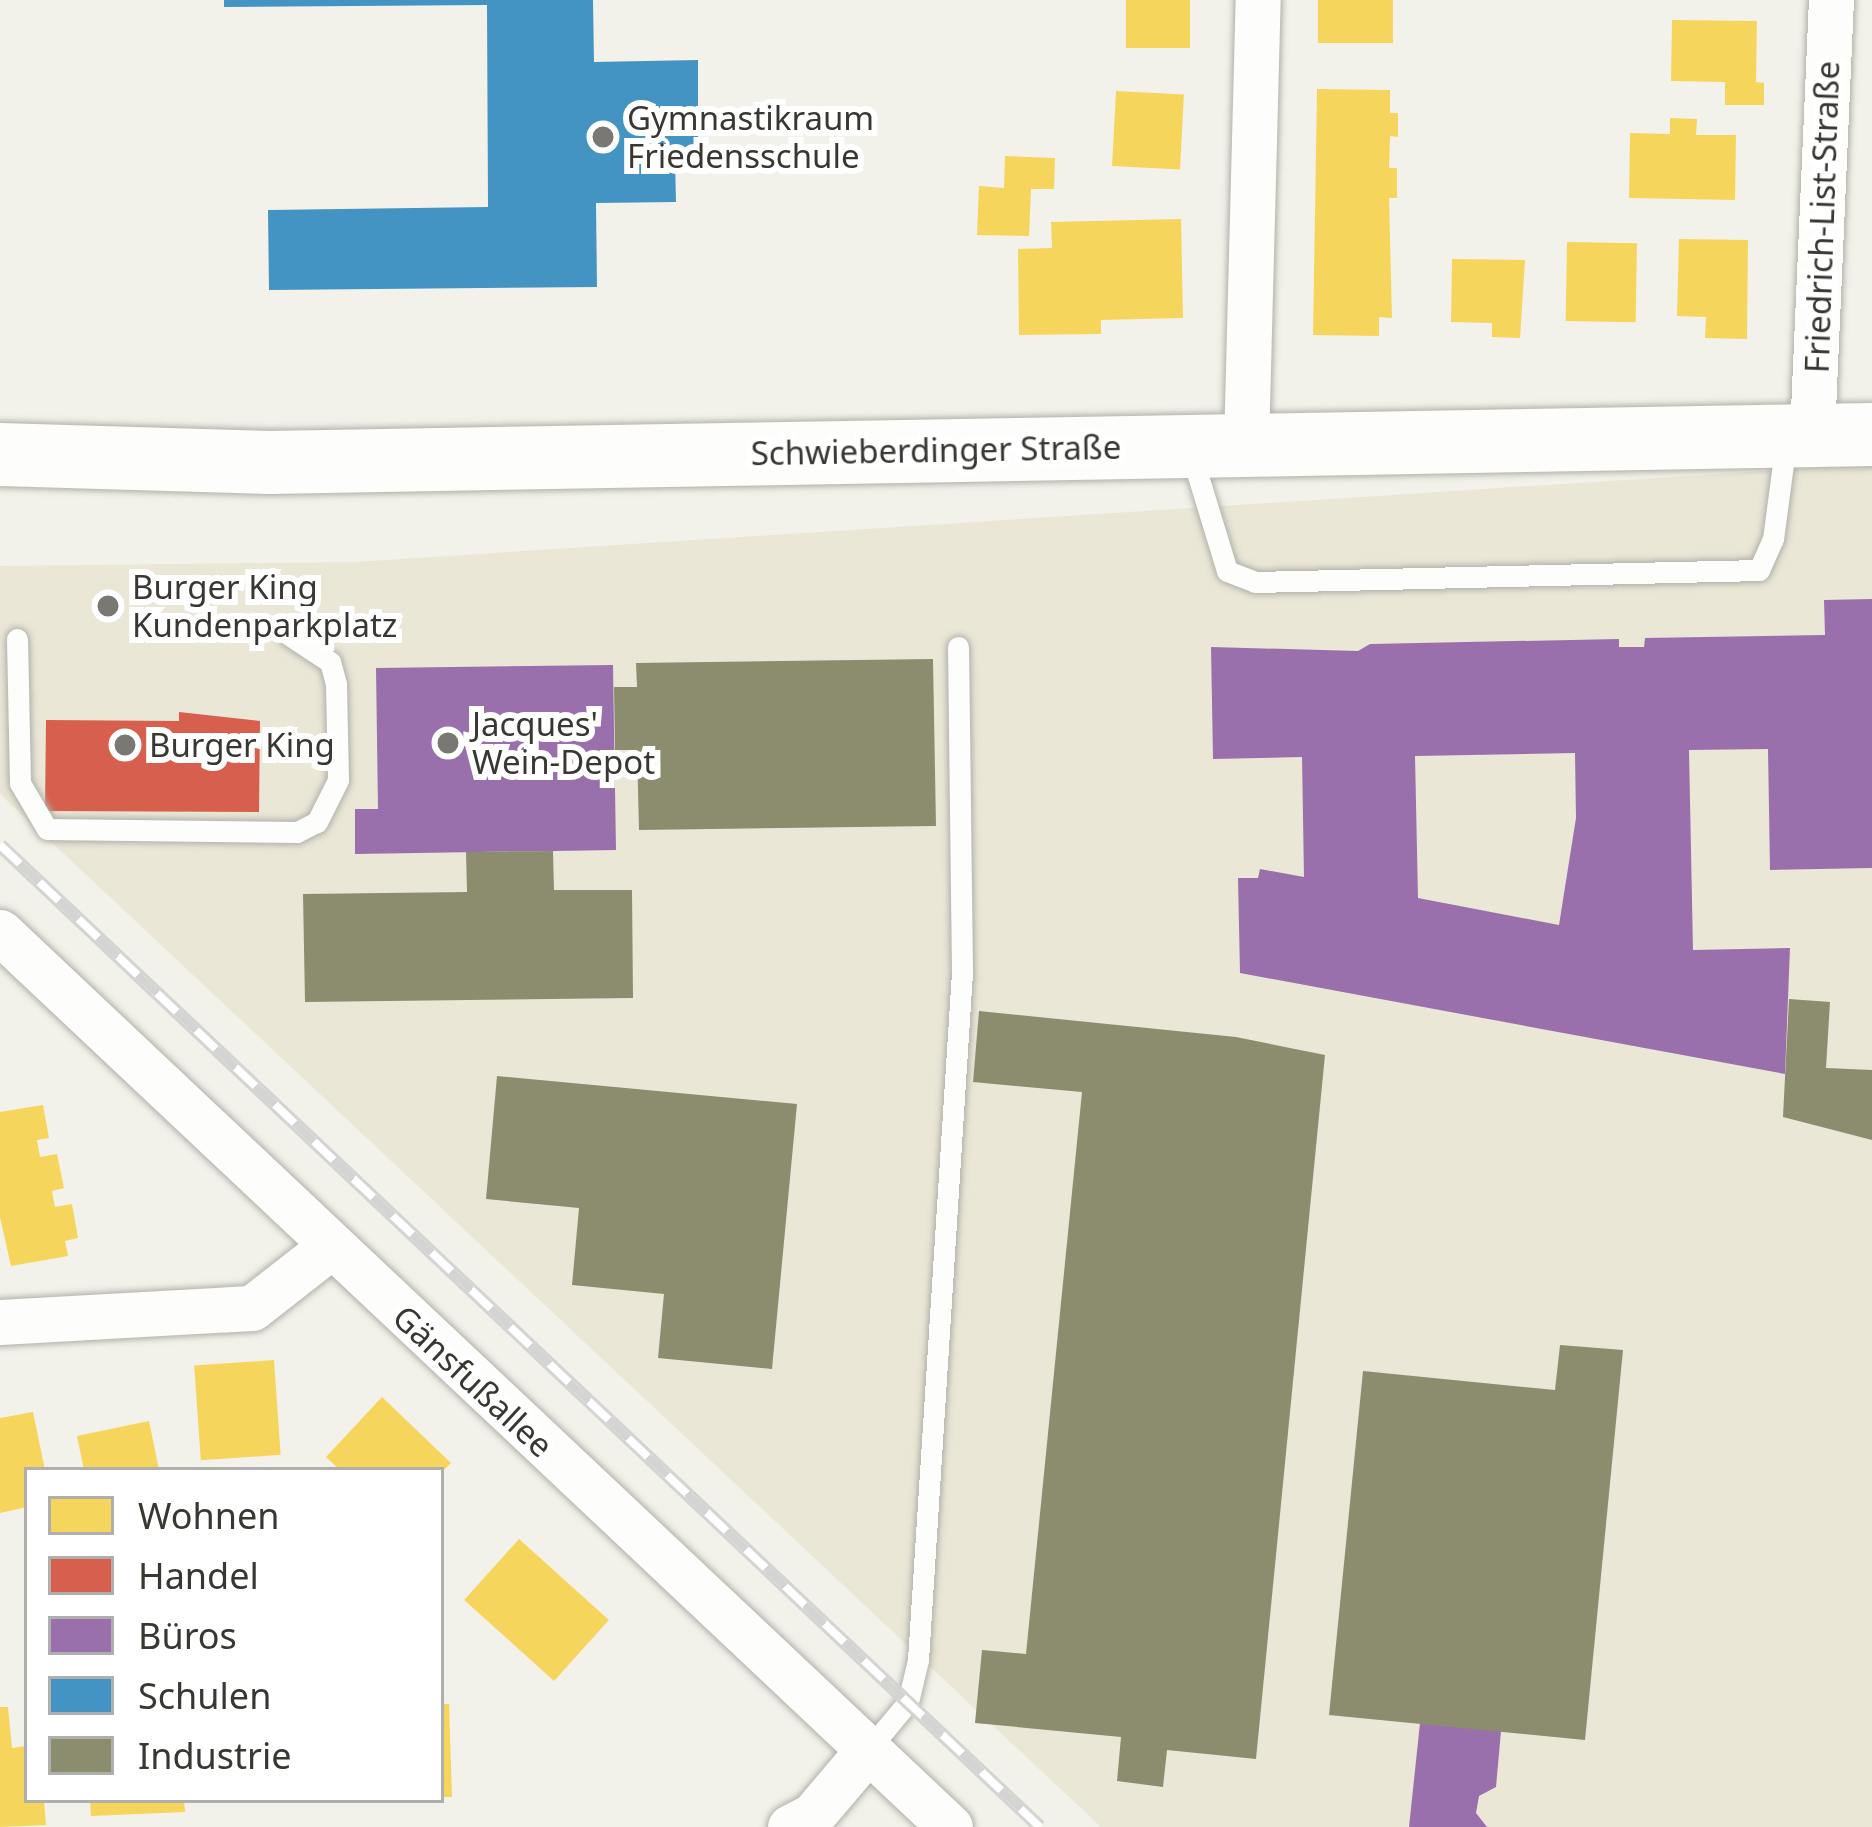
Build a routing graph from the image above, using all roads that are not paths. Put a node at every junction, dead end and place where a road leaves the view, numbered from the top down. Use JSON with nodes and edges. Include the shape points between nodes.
{"nodes":[{"id":1,"x":1258,"y":0,"type":"edge"},
{"id":2,"x":1831,"y":0,"type":"edge"},
{"id":3,"x":1824,"y":434,"type":"edge"},
{"id":4,"x":1217,"y":445,"type":"junction"},
{"id":5,"x":0,"y":454,"type":"edge"},
{"id":6,"x":289,"y":635,"type":"dead end"},
{"id":7,"x":17,"y":639,"type":"dead end"},
{"id":8,"x":958,"y":646,"type":"dead end"},
{"id":9,"x":0,"y":932,"type":"edge"},
{"id":10,"x":330,"y":1247,"type":"junction"},
{"id":11,"x":0,"y":1322,"type":"edge"},
{"id":12,"x":868,"y":1750,"type":"junction"},
{"id":13,"x":790,"y":1827,"type":"edge"},
{"id":14,"x":950,"y":1827,"type":"edge"}],
"edges":[{"from":1,"to":4,"type":"street"},
{"from":2,"to":3,"type":"street","name":"Friedrich-List-Straße"},
{"from":3,"to":4,"type":"main road","name":"Schwieberdinger Straße"},
{"from":3,"to":4,"type":"lane","via":[[1759,571],[1255,582],[1227,571]]},
{"from":4,"to":5,"type":"main road","name":"Schwieberdinger Straße","via":[[269,462]]},
{"from":6,"to":7,"type":"lane","via":[[330,662],[336,684],[338,780],[330,805],[297,832],[46,829],[20,783]]},
{"from":8,"to":12,"type":"lane","via":[[962,972],[918,1660],[908,1702]]},
{"from":9,"to":10,"type":"street","name":"Gänsfußallee"},
{"from":10,"to":11,"type":"street","via":[[252,1308]]},
{"from":10,"to":12,"type":"street","name":"Gänsfußallee"},
{"from":12,"to":13,"type":"street","via":[[812,1816]]},
{"from":12,"to":14,"type":"street","name":"Gänsfußallee"}]}
